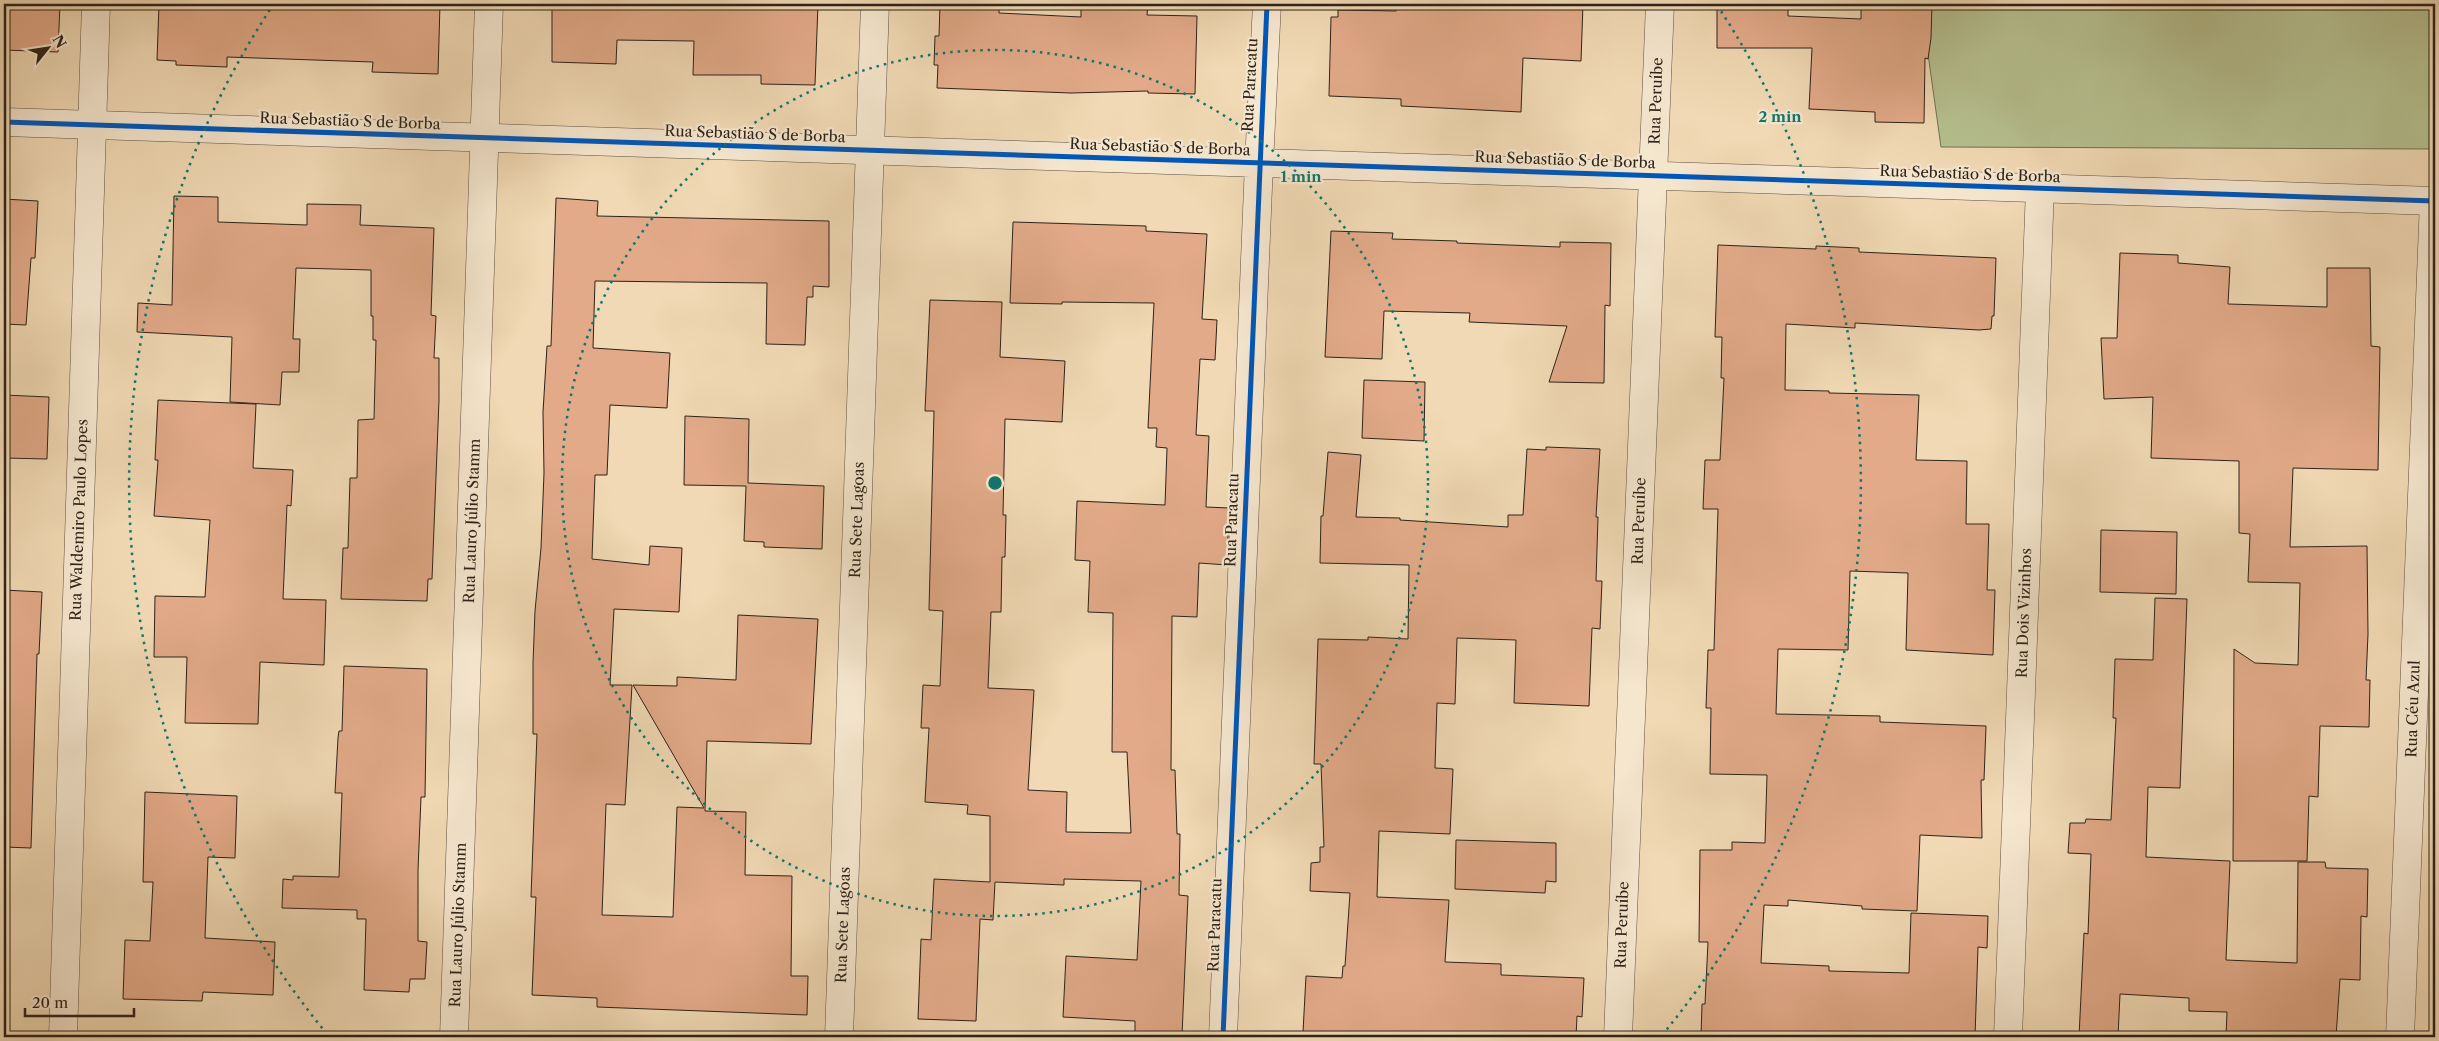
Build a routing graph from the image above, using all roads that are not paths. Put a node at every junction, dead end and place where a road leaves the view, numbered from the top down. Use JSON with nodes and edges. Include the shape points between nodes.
{"nodes":[{"id":1,"x":96,"y":4,"type":"edge"},
{"id":2,"x":489,"y":4,"type":"edge"},
{"id":3,"x":875,"y":4,"type":"edge"},
{"id":4,"x":1267,"y":4,"type":"edge"},
{"id":5,"x":1660,"y":4,"type":"edge"},
{"id":6,"x":4,"y":122,"type":"edge"},
{"id":7,"x":92,"y":125,"type":"junction"},
{"id":8,"x":484,"y":138,"type":"junction"},
{"id":9,"x":870,"y":150,"type":"junction"},
{"id":10,"x":1259,"y":163,"type":"junction"},
{"id":11,"x":1653,"y":176,"type":"junction"},
{"id":12,"x":2040,"y":188,"type":"junction"},
{"id":13,"x":2434,"y":201,"type":"edge"},
{"id":14,"x":63,"y":1037,"type":"edge"},
{"id":15,"x":454,"y":1037,"type":"edge"},
{"id":16,"x":839,"y":1037,"type":"edge"},
{"id":17,"x":1223,"y":1037,"type":"edge"},
{"id":18,"x":1618,"y":1037,"type":"edge"},
{"id":19,"x":2008,"y":1037,"type":"edge"},
{"id":20,"x":2400,"y":1037,"type":"edge"}],
"edges":[{"from":1,"to":7,"type":"street","name":"Rua Waldemiro Paulo Lopes"},
{"from":2,"to":8,"type":"street","name":"Rua Lauro Júlio Stamm"},
{"from":3,"to":9,"type":"street","name":"Rua Sete Lagoas"},
{"from":4,"to":10,"type":"street","name":"Rua Paracatu"},
{"from":5,"to":11,"type":"street","name":"Rua Peruíbe"},
{"from":6,"to":7,"type":"street","name":"Rua Sebastião S de Borba"},
{"from":7,"to":8,"type":"street","name":"Rua Sebastião S de Borba"},
{"from":7,"to":14,"type":"street","name":"Rua Waldemiro Paulo Lopes"},
{"from":8,"to":9,"type":"street","name":"Rua Sebastião S de Borba"},
{"from":8,"to":15,"type":"street","name":"Rua Lauro Júlio Stamm"},
{"from":9,"to":10,"type":"street","name":"Rua Sebastião S de Borba"},
{"from":9,"to":16,"type":"street","name":"Rua Sete Lagoas"},
{"from":10,"to":11,"type":"street","name":"Rua Sebastião S de Borba"},
{"from":10,"to":17,"type":"street","name":"Rua Paracatu"},
{"from":11,"to":12,"type":"street","name":"Rua Sebastião S de Borba"},
{"from":11,"to":18,"type":"street","name":"Rua Peruíbe"},
{"from":12,"to":13,"type":"street","name":"Rua Sebastião S de Borba"},
{"from":12,"to":19,"type":"street","name":"Rua Dois Vizinhos"},
{"from":13,"to":20,"type":"street","name":"Rua Céu Azul"}]}
